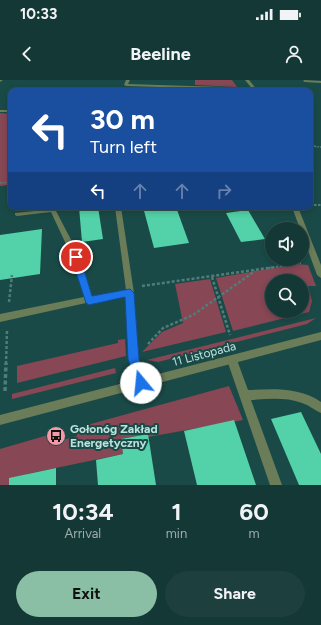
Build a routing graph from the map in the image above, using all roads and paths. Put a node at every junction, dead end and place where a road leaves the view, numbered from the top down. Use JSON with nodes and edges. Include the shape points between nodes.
{"nodes":[{"id":1,"x":128,"y":80,"type":"edge"},
{"id":2,"x":162,"y":80,"type":"edge"},
{"id":3,"x":247,"y":80,"type":"edge"},
{"id":4,"x":305,"y":82,"type":"dead end"},
{"id":5,"x":321,"y":82,"type":"edge"},
{"id":6,"x":162,"y":86,"type":"junction"},
{"id":7,"x":208,"y":88,"type":"edge"},
{"id":8,"x":253,"y":88,"type":"edge"},
{"id":9,"x":313,"y":143,"type":"edge"},
{"id":10,"x":315,"y":146,"type":"joint"},
{"id":11,"x":321,"y":147,"type":"edge"},
{"id":12,"x":118,"y":210,"type":"edge"},
{"id":13,"x":296,"y":210,"type":"edge"},
{"id":14,"x":17,"y":214,"type":"dead end"},
{"id":15,"x":316,"y":262,"type":"junction"},
{"id":16,"x":256,"y":270,"type":"junction"},
{"id":17,"x":12,"y":274,"type":"dead end"},
{"id":18,"x":321,"y":275,"type":"edge"},
{"id":19,"x":212,"y":277,"type":"junction"},
{"id":20,"x":129,"y":290,"type":"junction"},
{"id":21,"x":218,"y":297,"type":"junction"},
{"id":22,"x":89,"y":301,"type":"junction"},
{"id":23,"x":4,"y":318,"type":"edge"},
{"id":24,"x":230,"y":335,"type":"dead end"},
{"id":25,"x":321,"y":336,"type":"edge"},
{"id":26,"x":134,"y":359,"type":"junction"},
{"id":27,"x":232,"y":360,"type":"junction"},
{"id":28,"x":141,"y":383,"type":"junction"},
{"id":29,"x":5,"y":391,"type":"dead end"},
{"id":30,"x":246,"y":394,"type":"junction"},
{"id":31,"x":321,"y":408,"type":"edge"},
{"id":32,"x":0,"y":420,"type":"edge"},
{"id":33,"x":276,"y":485,"type":"edge"}],
"edges":[{"from":1,"to":6,"type":"street","via":[[126,85]]},
{"from":2,"to":6,"type":"street"},
{"from":3,"to":8,"type":"street"},
{"from":4,"to":5,"type":"street"},
{"from":6,"to":7,"type":"street"},
{"from":9,"to":10,"type":"path"},
{"from":10,"to":11,"type":"path"},
{"from":12,"to":20,"type":"street"},
{"from":13,"to":15,"type":"street"},
{"from":14,"to":22,"type":"street","via":[[53,210],[76,257]]},
{"from":15,"to":16,"type":"path"},
{"from":15,"to":18,"type":"street"},
{"from":16,"to":19,"type":"path"},
{"from":16,"to":21,"type":"path"},
{"from":17,"to":23,"type":"path"},
{"from":19,"to":20,"type":"path"},
{"from":19,"to":21,"type":"path"},
{"from":20,"to":22,"type":"street"},
{"from":20,"to":26,"type":"street"},
{"from":21,"to":24,"type":"path"},
{"from":21,"to":26,"type":"path","via":[[193,315],[163,328]]},
{"from":22,"to":23,"type":"street"},
{"from":23,"to":29,"type":"path"},
{"from":25,"to":27,"type":"street","name":"11 Listopada"},
{"from":26,"to":28,"type":"street"},
{"from":27,"to":28,"type":"street","name":"11 Listopada"},
{"from":27,"to":30,"type":"street"},
{"from":28,"to":32,"type":"street","name":"11 Listopada"},
{"from":30,"to":31,"type":"street","via":[[285,394],[302,397]]},
{"from":30,"to":33,"type":"street"}]}
